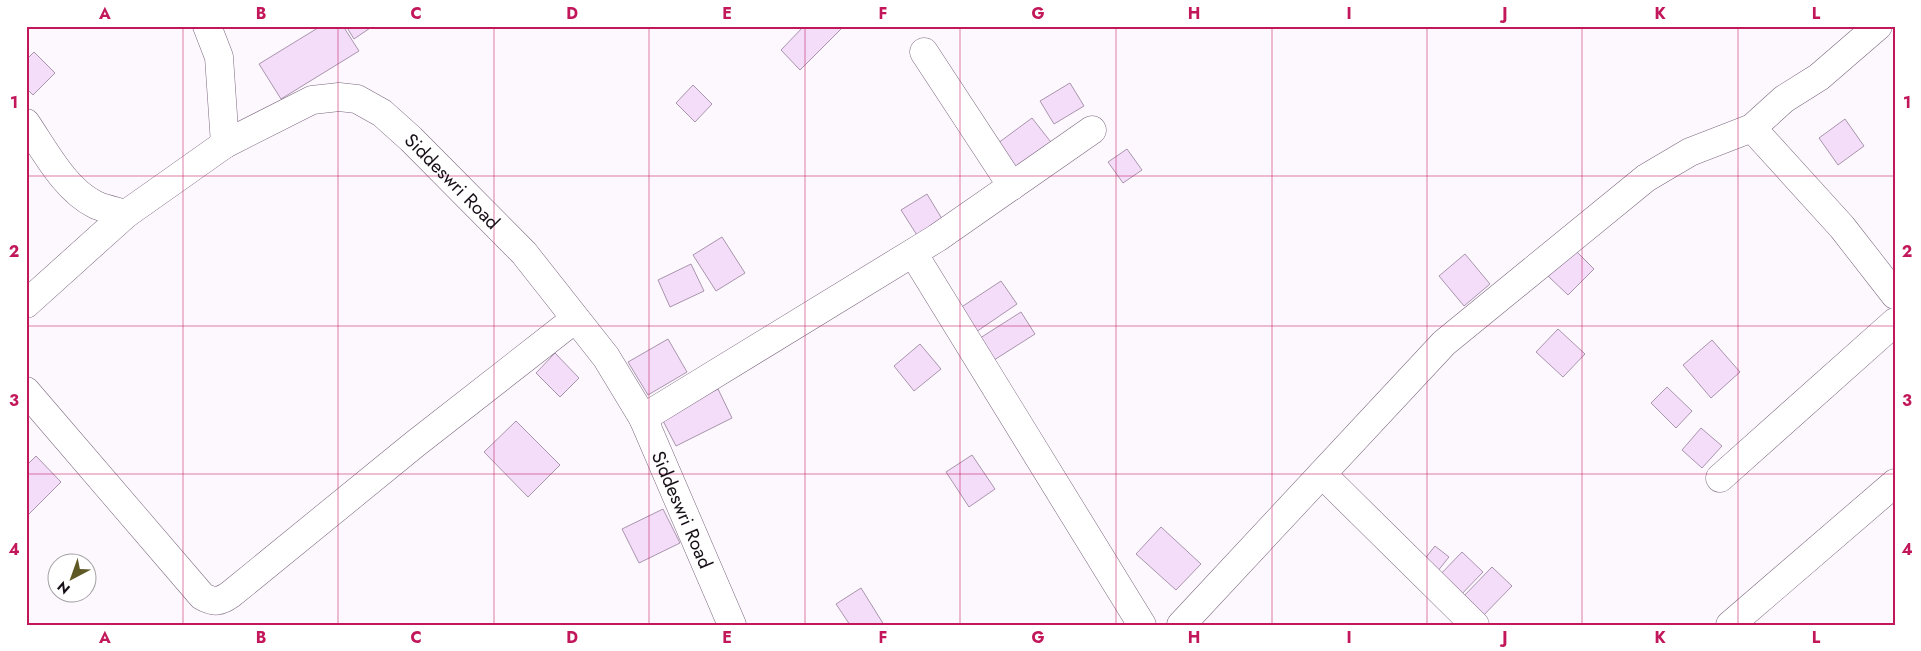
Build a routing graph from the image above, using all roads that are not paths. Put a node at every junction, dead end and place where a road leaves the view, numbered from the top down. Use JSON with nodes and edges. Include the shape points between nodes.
{"nodes":[{"id":1,"x":207,"y":26,"type":"edge"},
{"id":2,"x":1878,"y":26,"type":"edge"},
{"id":3,"x":924,"y":52,"type":"dead end"},
{"id":4,"x":26,"y":123,"type":"edge"},
{"id":5,"x":1752,"y":128,"type":"junction"},
{"id":6,"x":1092,"y":130,"type":"dead end"},
{"id":7,"x":225,"y":144,"type":"junction"},
{"id":8,"x":1012,"y":186,"type":"junction"},
{"id":9,"x":126,"y":214,"type":"junction"},
{"id":10,"x":913,"y":253,"type":"junction"},
{"id":11,"x":1895,"y":295,"type":"edge"},
{"id":12,"x":26,"y":304,"type":"edge"},
{"id":13,"x":575,"y":319,"type":"junction"},
{"id":14,"x":1895,"y":322,"type":"edge"},
{"id":15,"x":26,"y":391,"type":"edge"},
{"id":16,"x":643,"y":418,"type":"junction"},
{"id":17,"x":1322,"y":474,"type":"junction"},
{"id":18,"x":1720,"y":478,"type":"dead end"},
{"id":19,"x":1895,"y":483,"type":"edge"},
{"id":20,"x":732,"y":625,"type":"edge"},
{"id":21,"x":1142,"y":625,"type":"edge"},
{"id":22,"x":1181,"y":625,"type":"edge"},
{"id":23,"x":1475,"y":625,"type":"edge"},
{"id":24,"x":1730,"y":625,"type":"edge"}],
"edges":[{"from":1,"to":7,"type":"street","via":[[219,57]]},
{"from":2,"to":5,"type":"street","via":[[1819,78],[1784,99]]},
{"from":3,"to":8,"type":"street"},
{"from":4,"to":9,"type":"street","via":[[78,192],[96,205]]},
{"from":5,"to":11,"type":"street","via":[[1842,227]]},
{"from":5,"to":17,"type":"street","via":[[1690,152],[1646,178],[1444,343]]},
{"from":6,"to":8,"type":"street"},
{"from":7,"to":9,"type":"street","name":"Siddeswri Road"},
{"from":7,"to":13,"type":"street","name":"Siddeswri Road","via":[[312,100],[357,99],[382,113],[411,139],[524,254]]},
{"from":8,"to":10,"type":"street"},
{"from":9,"to":12,"type":"street","name":"Siddeswri Road"},
{"from":10,"to":16,"type":"street"},
{"from":10,"to":21,"type":"street"},
{"from":13,"to":15,"type":"street","via":[[231,594],[223,600],[211,602],[202,596]]},
{"from":13,"to":16,"type":"street","name":"Siddeswri Road","via":[[606,357]]},
{"from":14,"to":18,"type":"street"},
{"from":16,"to":20,"type":"street","name":"Siddeswri Road"},
{"from":17,"to":22,"type":"street"},
{"from":17,"to":23,"type":"street"},
{"from":19,"to":24,"type":"street"}]}
